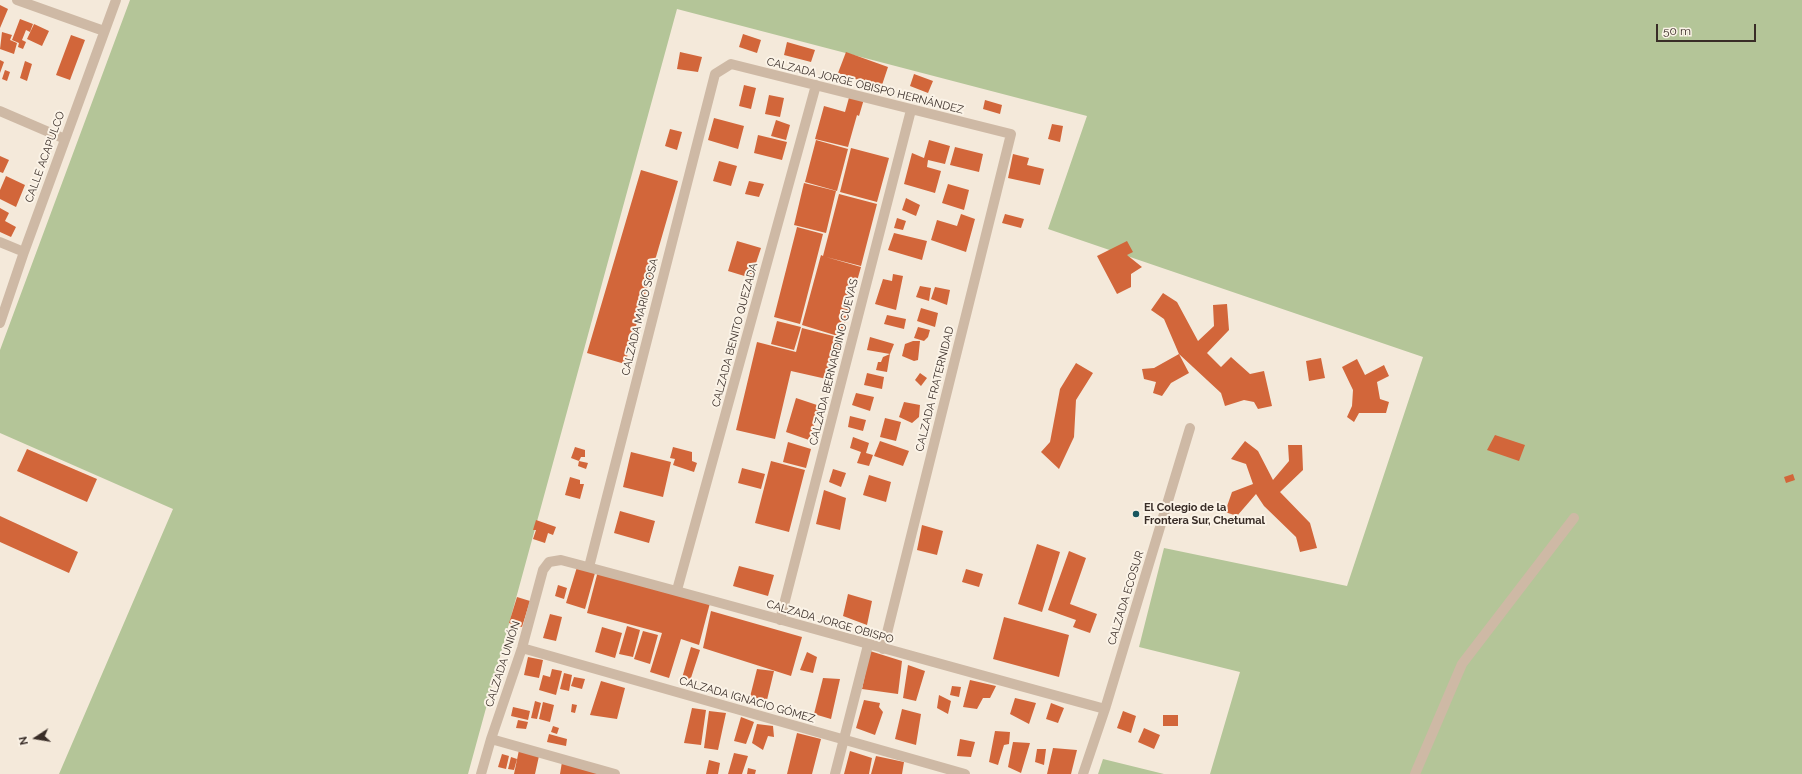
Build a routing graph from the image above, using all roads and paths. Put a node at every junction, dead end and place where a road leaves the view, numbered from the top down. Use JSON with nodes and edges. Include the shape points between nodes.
{"nodes":[{"id":1,"x":17,"y":0,"type":"edge"},
{"id":2,"x":116,"y":0,"type":"edge"},
{"id":3,"x":104,"y":31,"type":"junction"},
{"id":4,"x":715,"y":74,"type":"joint"},
{"id":5,"x":816,"y":85,"type":"junction"},
{"id":6,"x":911,"y":110,"type":"junction"},
{"id":7,"x":0,"y":111,"type":"edge"},
{"id":8,"x":1011,"y":134,"type":"joint"},
{"id":9,"x":65,"y":139,"type":"junction"},
{"id":10,"x":0,"y":242,"type":"edge"},
{"id":11,"x":24,"y":252,"type":"junction"},
{"id":12,"x":0,"y":324,"type":"edge"},
{"id":13,"x":1190,"y":428,"type":"dead end"},
{"id":14,"x":1574,"y":518,"type":"dead end"},
{"id":15,"x":549,"y":562,"type":"joint"},
{"id":16,"x":589,"y":567,"type":"junction"},
{"id":17,"x":678,"y":590,"type":"junction"},
{"id":18,"x":780,"y":620,"type":"junction"},
{"id":19,"x":868,"y":645,"type":"junction"},
{"id":20,"x":522,"y":648,"type":"junction"},
{"id":21,"x":883,"y":649,"type":"junction"},
{"id":22,"x":1105,"y":709,"type":"junction"},
{"id":23,"x":491,"y":739,"type":"junction"},
{"id":24,"x":844,"y":740,"type":"junction"},
{"id":25,"x":482,"y":774,"type":"edge"},
{"id":26,"x":615,"y":774,"type":"edge"},
{"id":27,"x":835,"y":774,"type":"edge"},
{"id":28,"x":965,"y":774,"type":"edge"},
{"id":29,"x":1083,"y":774,"type":"edge"},
{"id":30,"x":1415,"y":774,"type":"edge"}],
"edges":[{"from":1,"to":3,"type":"street"},
{"from":2,"to":3,"type":"street","name":"CALLE ACAPULCO"},
{"from":3,"to":9,"type":"street","name":"CALLE ACAPULCO"},
{"from":4,"to":5,"type":"street","name":"CALZADA JORGE OBISPO HERNÁNDEZ","via":[[731,64]]},
{"from":4,"to":16,"type":"street","name":"CALZADA MARIO SOSA"},
{"from":5,"to":6,"type":"street","name":"CALZADA JORGE OBISPO HERNÁNDEZ"},
{"from":5,"to":17,"type":"street","name":"CALZADA BENITO QUEZADA"},
{"from":6,"to":8,"type":"street","name":"CALZADA JORGE OBISPO HERNÁNDEZ"},
{"from":6,"to":18,"type":"street","name":"CALZADA BERNARDINO CUEVAS"},
{"from":7,"to":9,"type":"street"},
{"from":8,"to":21,"type":"street","name":"CALZADA FRATERNIDAD"},
{"from":9,"to":11,"type":"street","name":"CALLE ACAPULCO"},
{"from":10,"to":11,"type":"street"},
{"from":11,"to":12,"type":"street","name":"CALLE ACAPULCO"},
{"from":13,"to":22,"type":"street","name":"CALZADA ECOSUR"},
{"from":14,"to":30,"type":"street","via":[[1462,664]]},
{"from":15,"to":16,"type":"street","name":"CALZADA JORGE OBISPO","via":[[561,560]]},
{"from":15,"to":20,"type":"street","name":"CALZADA UNIÓN","via":[[543,570]]},
{"from":16,"to":17,"type":"street","name":"CALZADA JORGE OBISPO"},
{"from":17,"to":18,"type":"street","name":"CALZADA JORGE OBISPO"},
{"from":18,"to":19,"type":"street","name":"CALZADA JORGE OBISPO"},
{"from":19,"to":21,"type":"street","name":"CALZADA JORGE OBISPO"},
{"from":19,"to":24,"type":"street"},
{"from":20,"to":23,"type":"street","name":"CALZADA UNIÓN"},
{"from":20,"to":24,"type":"street","name":"CALZADA IGNACIO GÓMEZ"},
{"from":21,"to":22,"type":"street","name":"CALZADA JORGE OBISPO"},
{"from":22,"to":29,"type":"street","name":"CALZADA ECOSUR"},
{"from":23,"to":25,"type":"street","name":"CALZADA UNIÓN"},
{"from":23,"to":26,"type":"street"},
{"from":24,"to":27,"type":"street"},
{"from":24,"to":28,"type":"street","name":"CALZADA IGNACIO GÓMEZ"}]}
